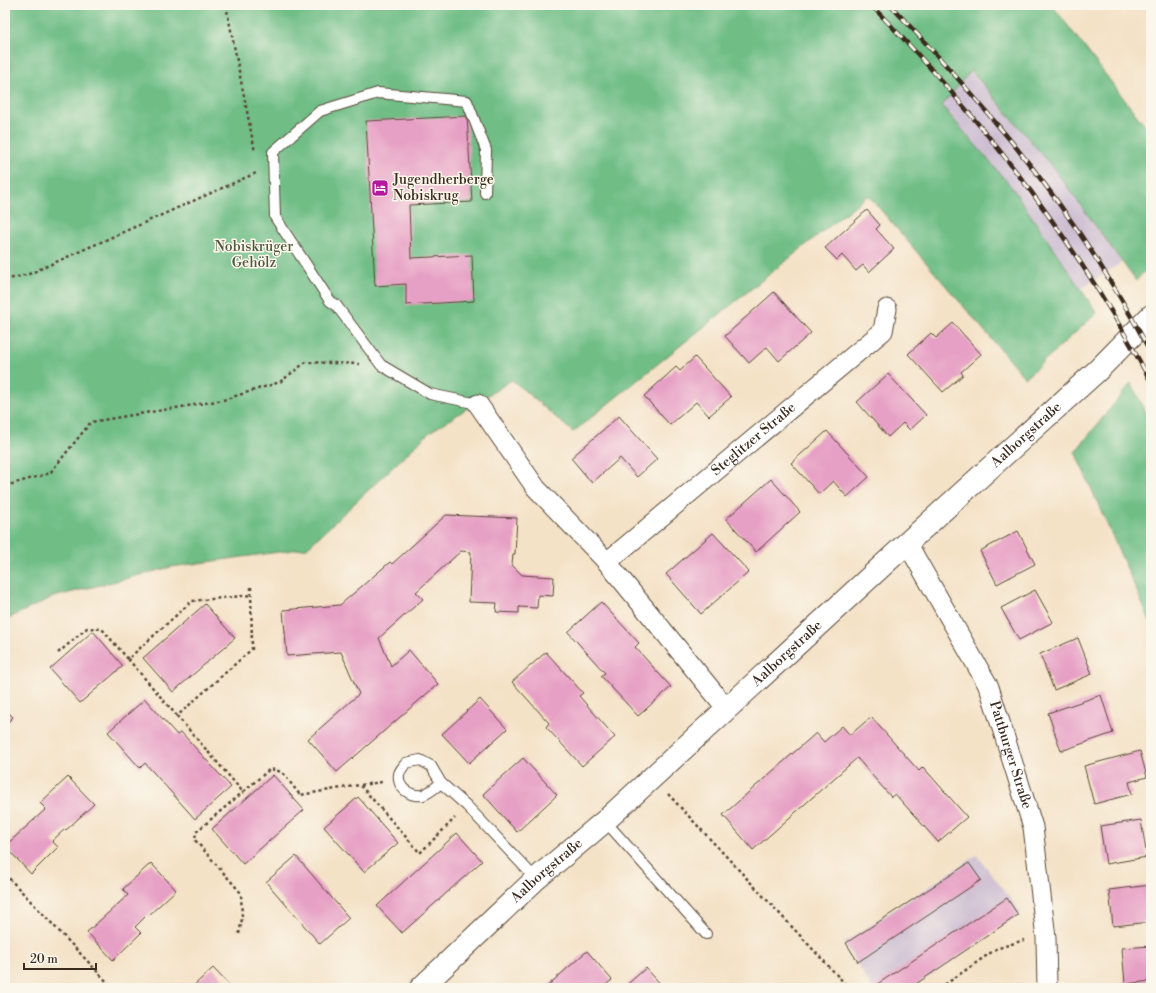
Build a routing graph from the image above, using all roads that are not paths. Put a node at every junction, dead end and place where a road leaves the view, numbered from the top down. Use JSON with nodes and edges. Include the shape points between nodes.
{"nodes":[{"id":1,"x":485,"y":193,"type":"dead end"},
{"id":2,"x":887,"y":309,"type":"dead end"},
{"id":3,"x":1151,"y":316,"type":"edge"},
{"id":4,"x":478,"y":404,"type":"joint"},
{"id":5,"x":907,"y":543,"type":"junction"},
{"id":6,"x":608,"y":562,"type":"junction"},
{"id":7,"x":727,"y":709,"type":"junction"},
{"id":8,"x":441,"y":783,"type":"junction"},
{"id":9,"x":605,"y":821,"type":"junction"},
{"id":10,"x":536,"y":879,"type":"junction"},
{"id":11,"x":706,"y":934,"type":"dead end"},
{"id":12,"x":421,"y":988,"type":"edge"},
{"id":13,"x":1047,"y":988,"type":"edge"}],
"edges":[{"from":1,"to":4,"type":"lane","via":[[486,150],[467,101],[378,93],[320,111],[273,152],[276,217],[330,301],[336,305],[382,365],[430,394]]},
{"from":2,"to":6,"type":"street","name":"Steglitzer Straße","via":[[883,331]]},
{"from":3,"to":5,"type":"street","name":"Aalborgstraße","via":[[1098,370]]},
{"from":4,"to":6,"type":"street","via":[[536,488]]},
{"from":5,"to":7,"type":"street","name":"Aalborgstraße"},
{"from":5,"to":13,"type":"street","name":"Pattburger Straße","via":[[988,687],[1033,827],[1046,938]]},
{"from":6,"to":7,"type":"street"},
{"from":7,"to":9,"type":"street","name":"Aalborgstraße"},
{"from":8,"to":8,"type":"lane","via":[[431,766],[420,760],[406,763],[400,772],[399,780],[404,791],[414,796],[424,794]]},
{"from":8,"to":10,"type":"lane","via":[[467,806]]},
{"from":9,"to":10,"type":"street","name":"Aalborgstraße"},
{"from":9,"to":11,"type":"lane"},
{"from":10,"to":12,"type":"street","name":"Aalborgstraße"}]}
